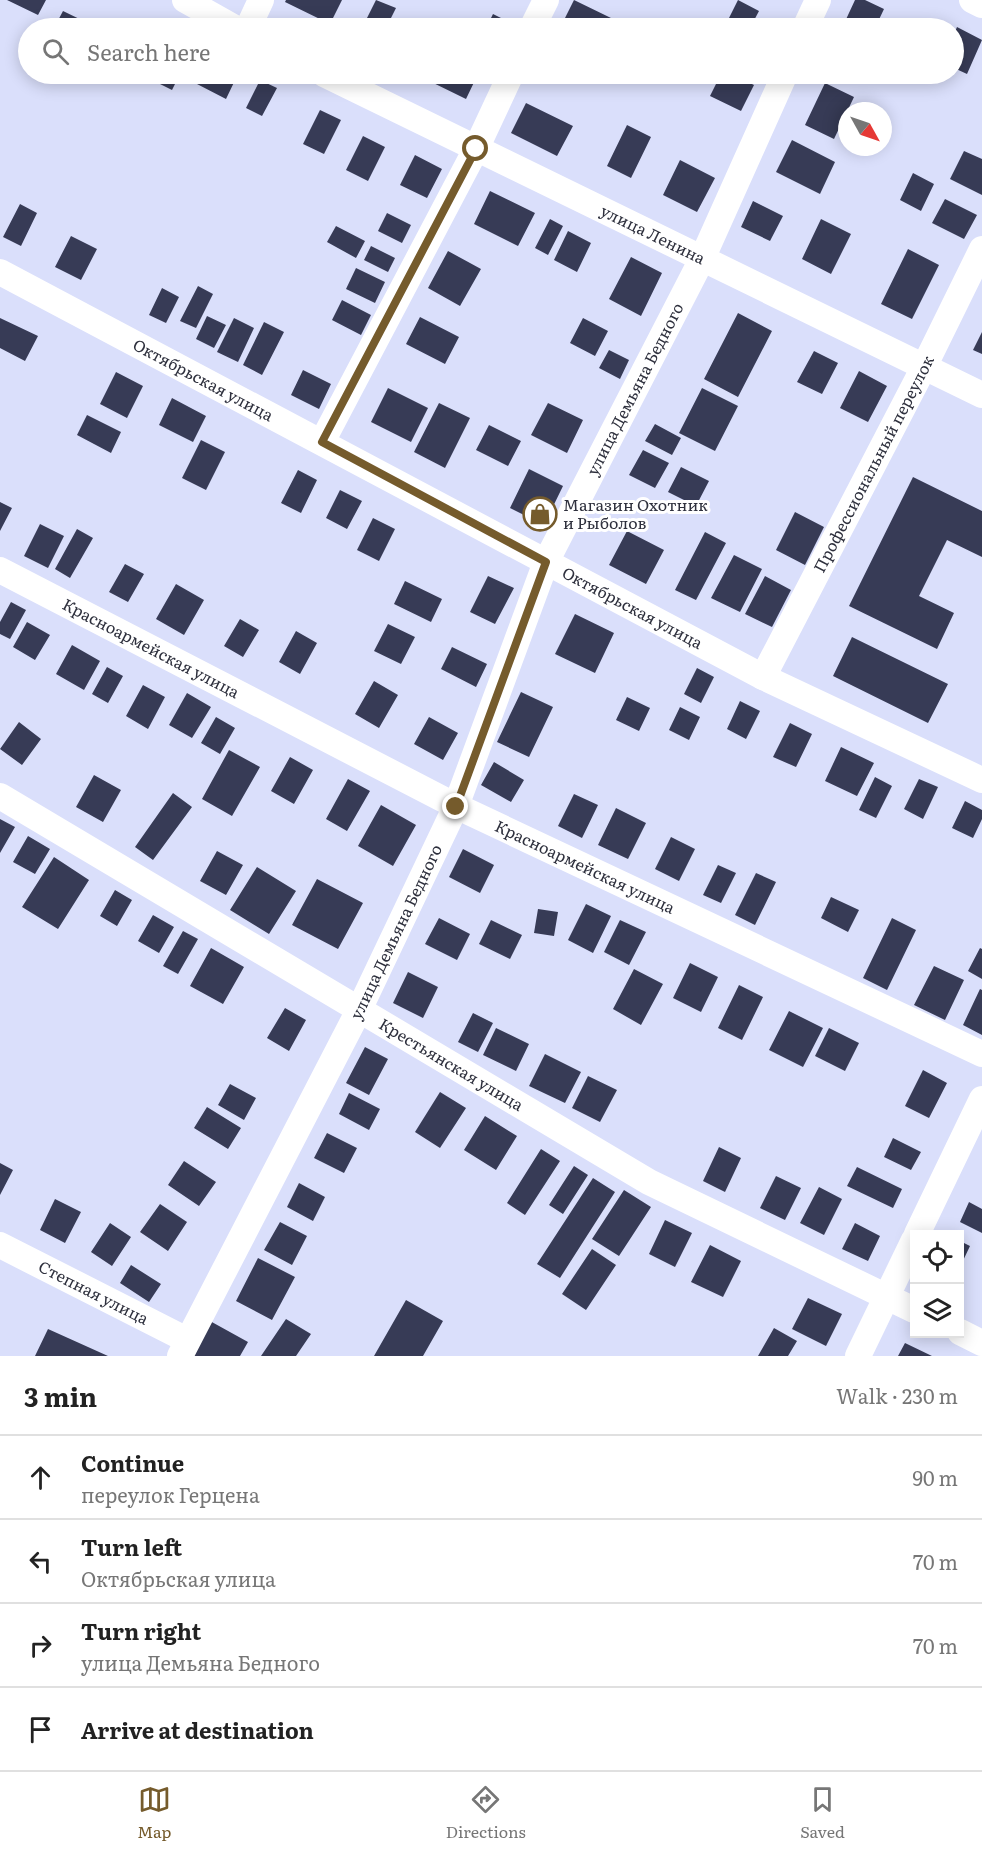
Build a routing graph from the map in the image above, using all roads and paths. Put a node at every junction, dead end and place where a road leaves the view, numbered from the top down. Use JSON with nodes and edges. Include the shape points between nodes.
{"nodes":[{"id":1,"x":185,"y":0,"type":"edge"},
{"id":2,"x":261,"y":0,"type":"edge"},
{"id":3,"x":546,"y":0,"type":"edge"},
{"id":4,"x":818,"y":0,"type":"edge"},
{"id":5,"x":972,"y":0,"type":"edge"},
{"id":6,"x":982,"y":5,"type":"edge"},
{"id":7,"x":217,"y":18,"type":"edge"},
{"id":8,"x":253,"y":18,"type":"edge"},
{"id":9,"x":537,"y":18,"type":"edge"},
{"id":10,"x":810,"y":18,"type":"edge"},
{"id":11,"x":344,"y":84,"type":"edge"},
{"id":12,"x":506,"y":84,"type":"edge"},
{"id":13,"x":781,"y":84,"type":"edge"},
{"id":14,"x":476,"y":149,"type":"junction"},
{"id":15,"x":982,"y":249,"type":"edge"},
{"id":16,"x":702,"y":259,"type":"junction"},
{"id":17,"x":0,"y":272,"type":"edge"},
{"id":18,"x":924,"y":367,"type":"junction"},
{"id":19,"x":982,"y":395,"type":"edge"},
{"id":20,"x":322,"y":442,"type":"junction"},
{"id":21,"x":546,"y":562,"type":"junction"},
{"id":22,"x":0,"y":570,"type":"edge"},
{"id":23,"x":763,"y":677,"type":"junction"},
{"id":24,"x":982,"y":780,"type":"edge"},
{"id":25,"x":0,"y":796,"type":"edge"},
{"id":26,"x":456,"y":807,"type":"junction"},
{"id":27,"x":359,"y":1010,"type":"junction"},
{"id":28,"x":982,"y":1054,"type":"edge"},
{"id":29,"x":982,"y":1099,"type":"edge"},
{"id":30,"x":919,"y":1230,"type":"edge"},
{"id":31,"x":0,"y":1245,"type":"edge"},
{"id":32,"x":910,"y":1250,"type":"edge"},
{"id":33,"x":887,"y":1297,"type":"junction"},
{"id":34,"x":910,"y":1308,"type":"edge"},
{"id":35,"x":964,"y":1334,"type":"edge"},
{"id":36,"x":982,"y":1343,"type":"edge"},
{"id":37,"x":183,"y":1348,"type":"edge"},
{"id":38,"x":858,"y":1356,"type":"edge"}],
"edges":[{"from":1,"to":7,"type":"street"},
{"from":2,"to":8,"type":"street"},
{"from":3,"to":9,"type":"street"},
{"from":4,"to":10,"type":"street"},
{"from":5,"to":6,"type":"street"},
{"from":11,"to":14,"type":"street","name":"улица Ленина"},
{"from":12,"to":14,"type":"street"},
{"from":13,"to":16,"type":"street","name":"улица Демьяна Бедного"},
{"from":14,"to":16,"type":"street","name":"улица Ленина"},
{"from":14,"to":20,"type":"street"},
{"from":15,"to":18,"type":"street","name":"Профессиональный переулок"},
{"from":16,"to":18,"type":"street","name":"улица Ленина"},
{"from":16,"to":21,"type":"street","name":"улица Демьяна Бедного"},
{"from":17,"to":20,"type":"street","name":"Октябрьская улица"},
{"from":18,"to":19,"type":"street","name":"улица Ленина"},
{"from":18,"to":23,"type":"street","name":"Профессиональный переулок"},
{"from":20,"to":21,"type":"street","name":"Октябрьская улица"},
{"from":21,"to":23,"type":"street","name":"Октябрьская улица"},
{"from":21,"to":26,"type":"street","name":"улица Демьяна Бедного"},
{"from":22,"to":26,"type":"street","name":"Красноармейская улица"},
{"from":23,"to":24,"type":"street","name":"Октябрьская улица"},
{"from":25,"to":27,"type":"street","name":"Крестьянская улица"},
{"from":26,"to":27,"type":"street","name":"улица Демьяна Бедного"},
{"from":26,"to":28,"type":"street","name":"Красноармейская улица"},
{"from":27,"to":33,"type":"street","name":"Крестьянская улица","via":[[649,1182]]},
{"from":27,"to":37,"type":"street","name":"улица Демьяна Бедного"},
{"from":29,"to":30,"type":"street"},
{"from":31,"to":37,"type":"street","name":"Степная улица"},
{"from":32,"to":33,"type":"street"},
{"from":33,"to":34,"type":"street","name":"Крестьянская улица"},
{"from":33,"to":38,"type":"street"},
{"from":35,"to":36,"type":"street"}]}
